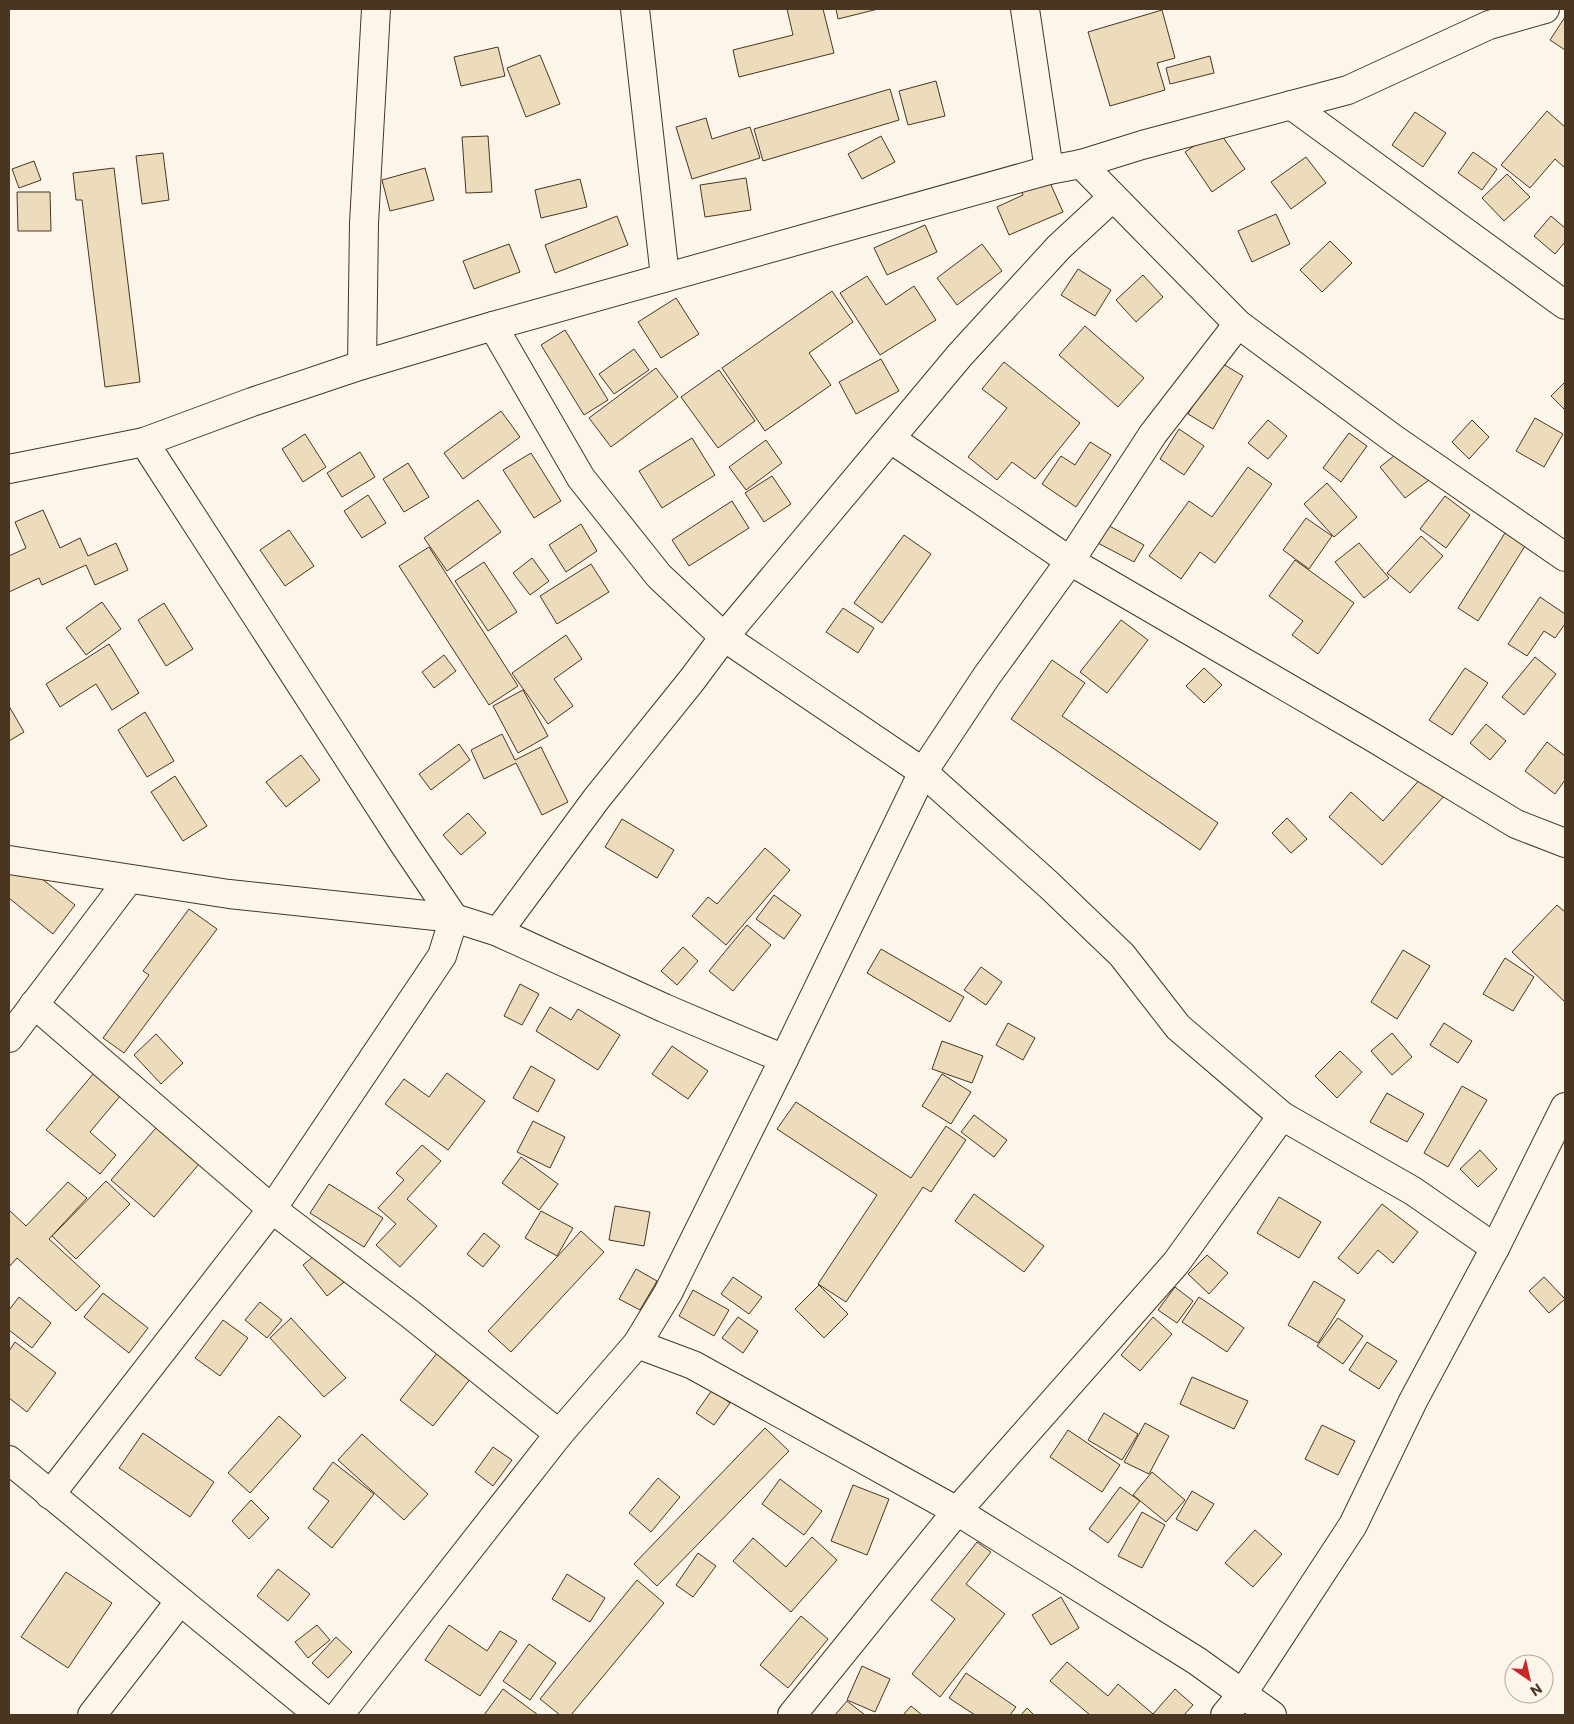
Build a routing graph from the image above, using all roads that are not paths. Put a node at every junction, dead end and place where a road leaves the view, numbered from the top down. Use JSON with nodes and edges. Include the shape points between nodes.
{"nodes":[{"id":1,"x":376,"y":9,"type":"edge"},
{"id":2,"x":635,"y":9,"type":"edge"},
{"id":3,"x":1025,"y":9,"type":"edge"},
{"id":4,"x":1545,"y":9,"type":"edge"},
{"id":5,"x":1487,"y":17,"type":"edge"},
{"id":6,"x":1291,"y":104,"type":"junction"},
{"id":7,"x":1081,"y":164,"type":"junction"},
{"id":8,"x":1049,"y":170,"type":"junction"},
{"id":9,"x":1114,"y":198,"type":"junction"},
{"id":10,"x":665,"y":277,"type":"junction"},
{"id":11,"x":1565,"y":305,"type":"edge"},
{"id":12,"x":1238,"y":324,"type":"junction"},
{"id":13,"x":493,"y":326,"type":"junction"},
{"id":14,"x":362,"y":365,"type":"junction"},
{"id":15,"x":891,"y":439,"type":"junction"},
{"id":16,"x":144,"y":442,"type":"junction"},
{"id":17,"x":9,"y":469,"type":"edge"},
{"id":18,"x":1565,"y":557,"type":"edge"},
{"id":19,"x":1070,"y":561,"type":"junction"},
{"id":20,"x":724,"y":637,"type":"junction"},
{"id":21,"x":923,"y":772,"type":"junction"},
{"id":22,"x":1565,"y":843,"type":"edge"},
{"id":23,"x":9,"y":860,"type":"edge"},
{"id":24,"x":129,"y":879,"type":"junction"},
{"id":25,"x":454,"y":918,"type":"junction"},
{"id":26,"x":498,"y":932,"type":"junction"},
{"id":27,"x":34,"y":1004,"type":"junction"},
{"id":28,"x":9,"y":1038,"type":"edge"},
{"id":29,"x":784,"y":1059,"type":"junction"},
{"id":30,"x":1565,"y":1107,"type":"edge"},
{"id":31,"x":1282,"y":1116,"type":"junction"},
{"id":32,"x":272,"y":1209,"type":"junction"},
{"id":33,"x":1494,"y":1248,"type":"junction"},
{"id":34,"x":637,"y":1344,"type":"junction"},
{"id":35,"x":558,"y":1434,"type":"junction"},
{"id":36,"x":9,"y":1460,"type":"edge"},
{"id":37,"x":50,"y":1495,"type":"junction"},
{"id":38,"x":957,"y":1511,"type":"junction"},
{"id":39,"x":180,"y":1601,"type":"junction"},
{"id":40,"x":1243,"y":1693,"type":"junction"},
{"id":41,"x":92,"y":1715,"type":"edge"},
{"id":42,"x":320,"y":1715,"type":"edge"},
{"id":43,"x":339,"y":1715,"type":"edge"},
{"id":44,"x":792,"y":1715,"type":"edge"},
{"id":45,"x":1225,"y":1715,"type":"edge"},
{"id":46,"x":1272,"y":1715,"type":"edge"}],
"edges":[{"from":1,"to":14,"type":"street","via":[[364,223]]},
{"from":2,"to":10,"type":"street"},
{"from":3,"to":8,"type":"street"},
{"from":4,"to":5,"type":"street"},
{"from":5,"to":6,"type":"street","via":[[1348,90]]},
{"from":6,"to":7,"type":"street"},
{"from":6,"to":11,"type":"street"},
{"from":7,"to":8,"type":"street"},
{"from":7,"to":9,"type":"street"},
{"from":8,"to":10,"type":"street"},
{"from":9,"to":12,"type":"street"},
{"from":9,"to":15,"type":"street","via":[[1059,247],[960,355]]},
{"from":10,"to":13,"type":"street"},
{"from":12,"to":18,"type":"street","via":[[1394,439]]},
{"from":12,"to":19,"type":"street","via":[[1153,434]]},
{"from":13,"to":14,"type":"street"},
{"from":13,"to":20,"type":"street","via":[[581,478],[658,576]]},
{"from":14,"to":16,"type":"street"},
{"from":15,"to":19,"type":"street"},
{"from":15,"to":20,"type":"street"},
{"from":16,"to":17,"type":"street"},
{"from":16,"to":25,"type":"street"},
{"from":19,"to":21,"type":"street","via":[[986,677]]},
{"from":19,"to":22,"type":"street","via":[[1516,824]]},
{"from":20,"to":21,"type":"street"},
{"from":20,"to":26,"type":"street","via":[[597,798]]},
{"from":21,"to":29,"type":"street"},
{"from":21,"to":31,"type":"street","via":[[1122,955],[1178,1026]]},
{"from":23,"to":24,"type":"street"},
{"from":24,"to":25,"type":"street","via":[[229,894]]},
{"from":24,"to":27,"type":"street"},
{"from":25,"to":26,"type":"street"},
{"from":25,"to":32,"type":"street","via":[[442,956]]},
{"from":26,"to":29,"type":"street"},
{"from":27,"to":28,"type":"street"},
{"from":27,"to":32,"type":"street"},
{"from":29,"to":34,"type":"street","via":[[668,1293]]},
{"from":30,"to":33,"type":"street"},
{"from":31,"to":33,"type":"street","via":[[1413,1191]]},
{"from":31,"to":38,"type":"street","via":[[1176,1263]]},
{"from":32,"to":35,"type":"street","via":[[410,1314]]},
{"from":32,"to":37,"type":"street"},
{"from":33,"to":40,"type":"street","via":[[1353,1525]]},
{"from":34,"to":35,"type":"street"},
{"from":34,"to":38,"type":"street","via":[[693,1365]]},
{"from":35,"to":43,"type":"street"},
{"from":36,"to":37,"type":"street"},
{"from":37,"to":39,"type":"street"},
{"from":38,"to":40,"type":"street"},
{"from":38,"to":44,"type":"street"},
{"from":39,"to":41,"type":"street"},
{"from":39,"to":42,"type":"street"},
{"from":40,"to":45,"type":"street"},
{"from":40,"to":46,"type":"street"}]}
